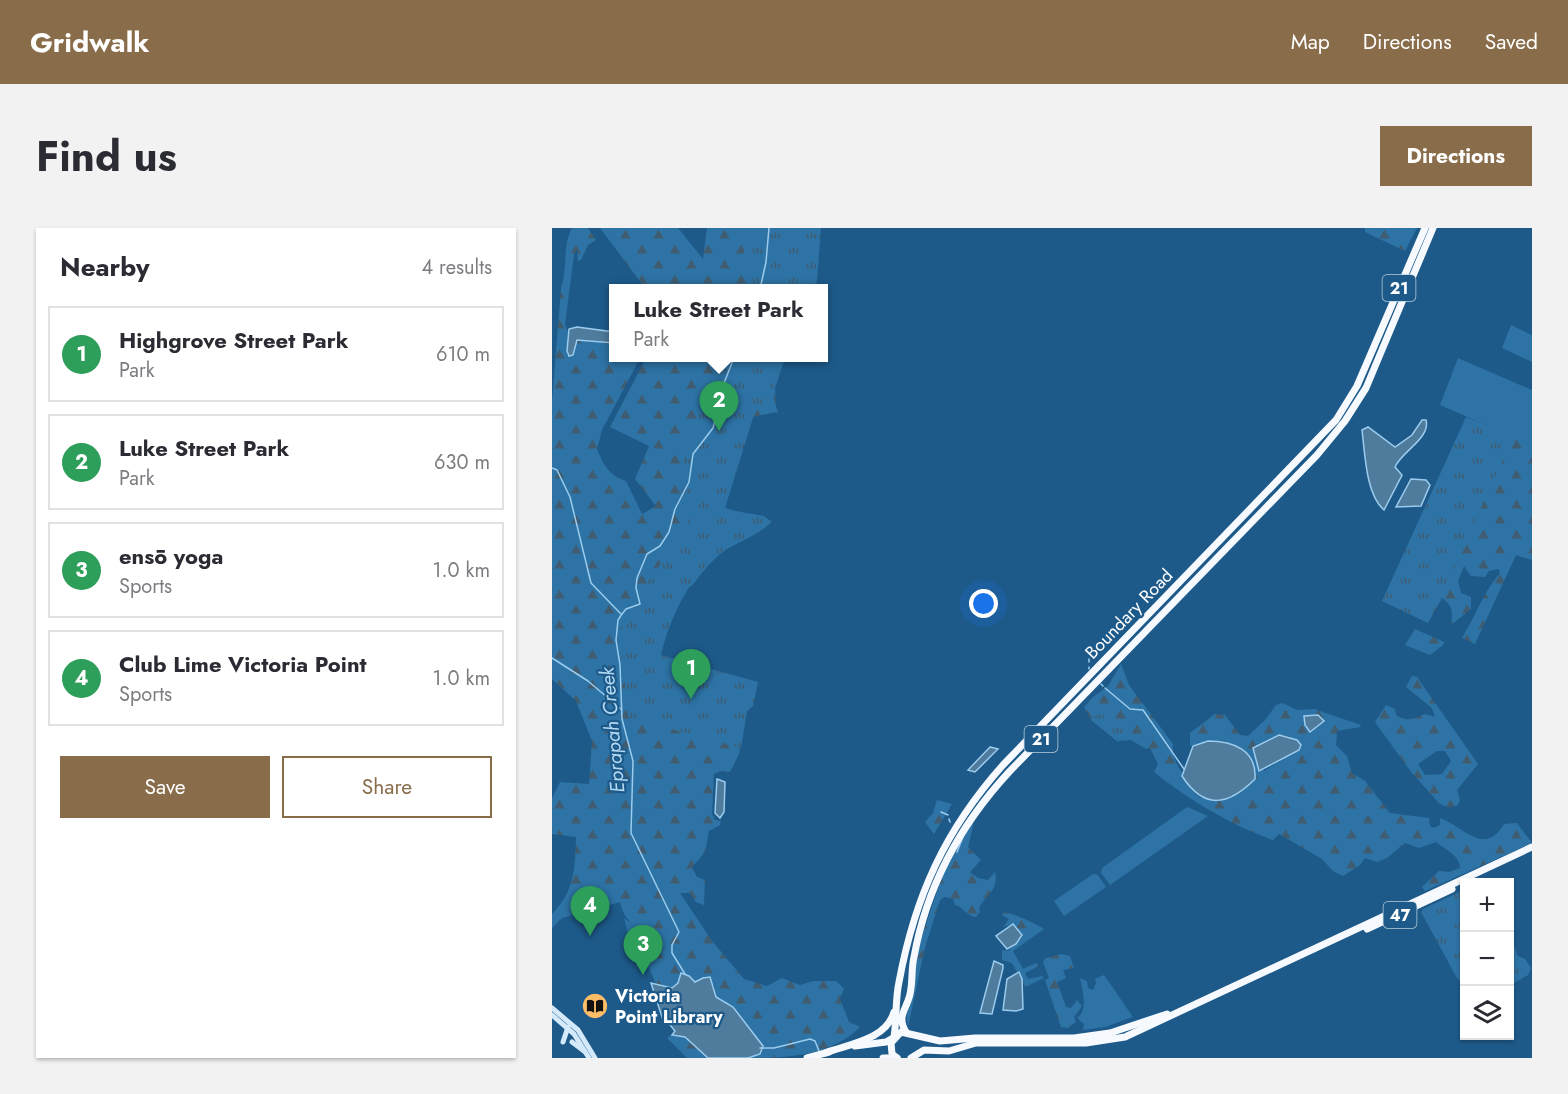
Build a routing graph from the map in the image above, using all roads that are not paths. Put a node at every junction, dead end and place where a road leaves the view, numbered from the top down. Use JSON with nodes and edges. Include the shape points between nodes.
{"nodes":[{"id":1,"x":1425,"y":228,"type":"edge"},
{"id":2,"x":1433,"y":228,"type":"edge"},
{"id":3,"x":1532,"y":847,"type":"edge"},
{"id":4,"x":897,"y":1001,"type":"junction"},
{"id":5,"x":1191,"y":1007,"type":"junction"},
{"id":6,"x":552,"y":1008,"type":"edge"},
{"id":7,"x":552,"y":1015,"type":"edge"},
{"id":8,"x":568,"y":1028,"type":"junction"},
{"id":9,"x":906,"y":1032,"type":"junction"},
{"id":10,"x":914,"y":1036,"type":"junction"},
{"id":11,"x":893,"y":1037,"type":"junction"},
{"id":12,"x":564,"y":1042,"type":"dead end"},
{"id":13,"x":572,"y":1042,"type":"dead end"},
{"id":14,"x":857,"y":1043,"type":"junction"},
{"id":15,"x":585,"y":1051,"type":"junction"},
{"id":16,"x":914,"y":1055,"type":"edge"},
{"id":17,"x":808,"y":1057,"type":"edge"},
{"id":18,"x":589,"y":1058,"type":"edge"},
{"id":19,"x":595,"y":1058,"type":"edge"},
{"id":20,"x":883,"y":1058,"type":"edge"},
{"id":21,"x":897,"y":1058,"type":"edge"}],
"edges":[{"from":1,"to":4,"type":"highway","name":"Boundary Road","number":"21","via":[[1357,386],[1336,420],[1003,765],[956,824],[922,895],[901,970]]},
{"from":2,"to":9,"type":"highway","name":"Boundary Road","number":"21","via":[[1366,387],[1345,422],[1002,779],[964,827],[927,906],[914,956],[910,996],[902,1011]]},
{"from":3,"to":5,"type":"highway","number":"47"},
{"from":4,"to":11,"type":"highway","name":"Boundary Road","number":"21"},
{"from":4,"to":14,"type":"highway","number":"21","via":[[886,1028]]},
{"from":5,"to":10,"type":"highway","number":"47","via":[[1118,1031],[1085,1037],[940,1041]]},
{"from":5,"to":16,"type":"highway","number":"47","via":[[1136,1032],[1102,1042],[976,1043]]},
{"from":6,"to":19,"type":"main road","via":[[579,1030]]},
{"from":7,"to":8,"type":"main road"},
{"from":8,"to":12,"type":"main road"},
{"from":8,"to":15,"type":"main road"},
{"from":9,"to":10,"type":"highway"},
{"from":9,"to":11,"type":"highway"},
{"from":10,"to":16,"type":"highway","via":[[918,1047]]},
{"from":11,"to":14,"type":"highway","number":"21","via":[[879,1043]]},
{"from":11,"to":21,"type":"highway","number":"21","via":[[890,1048]]},
{"from":13,"to":15,"type":"main road"},
{"from":14,"to":17,"type":"highway","number":"21"},
{"from":15,"to":18,"type":"main road"},
{"from":20,"to":21,"type":"highway","number":"21"}]}
